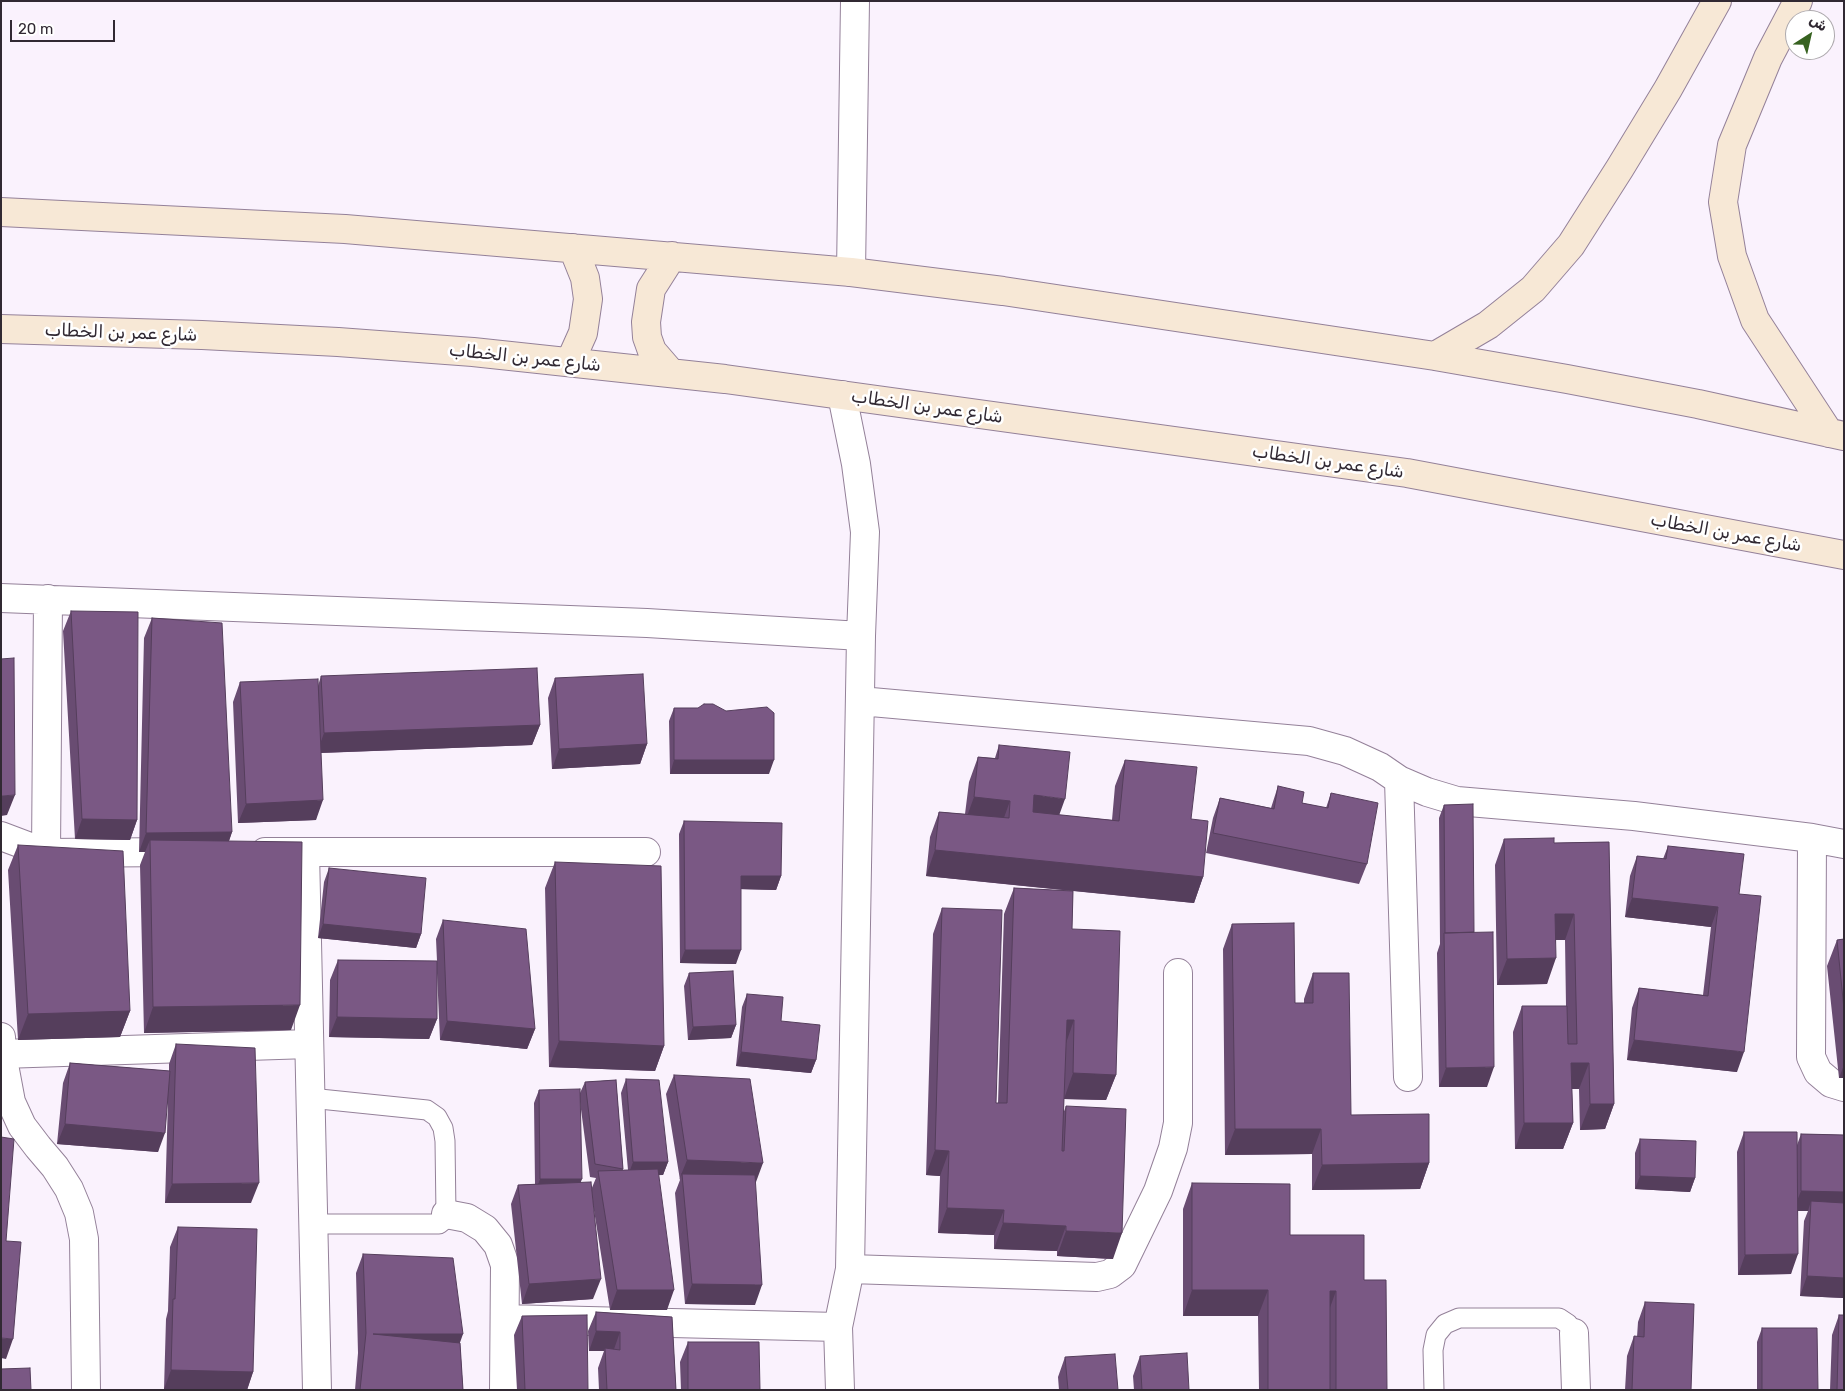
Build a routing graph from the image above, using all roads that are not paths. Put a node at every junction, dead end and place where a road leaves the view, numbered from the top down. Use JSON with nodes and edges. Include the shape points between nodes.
{"nodes":[{"id":1,"x":855,"y":1,"type":"edge"},
{"id":2,"x":1717,"y":1,"type":"edge"},
{"id":3,"x":1798,"y":1,"type":"edge"},
{"id":4,"x":1,"y":212,"type":"edge"},
{"id":5,"x":573,"y":248,"type":"junction"},
{"id":6,"x":672,"y":256,"type":"junction"},
{"id":7,"x":850,"y":272,"type":"junction"},
{"id":8,"x":1,"y":329,"type":"edge"},
{"id":9,"x":1435,"y":356,"type":"junction"},
{"id":10,"x":570,"y":362,"type":"junction"},
{"id":11,"x":671,"y":373,"type":"junction"},
{"id":12,"x":842,"y":395,"type":"junction"},
{"id":13,"x":1836,"y":434,"type":"edge"},
{"id":14,"x":1844,"y":555,"type":"edge"},
{"id":15,"x":1,"y":598,"type":"edge"},
{"id":16,"x":48,"y":599,"type":"junction"},
{"id":17,"x":861,"y":636,"type":"junction"},
{"id":18,"x":860,"y":701,"type":"junction"},
{"id":19,"x":1399,"y":780,"type":"junction"},
{"id":20,"x":1,"y":836,"type":"edge"},
{"id":21,"x":1812,"y":838,"type":"junction"},
{"id":22,"x":1844,"y":844,"type":"edge"},
{"id":23,"x":206,"y":852,"type":"edge"},
{"id":24,"x":242,"y":852,"type":"edge"},
{"id":25,"x":305,"y":852,"type":"junction"},
{"id":26,"x":646,"y":852,"type":"dead end"},
{"id":27,"x":46,"y":853,"type":"junction"},
{"id":28,"x":1178,"y":973,"type":"dead end"},
{"id":29,"x":309,"y":1044,"type":"junction"},
{"id":30,"x":2,"y":1045,"type":"edge"},
{"id":31,"x":1408,"y":1077,"type":"dead end"},
{"id":32,"x":1844,"y":1087,"type":"edge"},
{"id":33,"x":310,"y":1098,"type":"junction"},
{"id":34,"x":6,"y":1104,"type":"edge"},
{"id":35,"x":446,"y":1214,"type":"junction"},
{"id":36,"x":313,"y":1224,"type":"junction"},
{"id":37,"x":850,"y":1269,"type":"junction"},
{"id":38,"x":505,"y":1319,"type":"junction"},
{"id":39,"x":838,"y":1327,"type":"junction"},
{"id":40,"x":1574,"y":1333,"type":"joint"},
{"id":41,"x":86,"y":1390,"type":"edge"},
{"id":42,"x":316,"y":1390,"type":"edge"},
{"id":43,"x":504,"y":1390,"type":"edge"},
{"id":44,"x":840,"y":1390,"type":"edge"},
{"id":45,"x":1434,"y":1390,"type":"edge"},
{"id":46,"x":1576,"y":1390,"type":"edge"}],
"edges":[{"from":1,"to":7,"type":"street"},
{"from":2,"to":9,"type":"street","via":[[1635,145],[1570,245],[1534,289],[1488,326]]},
{"from":3,"to":13,"type":"street","via":[[1768,58],[1732,145],[1723,202],[1732,256],[1755,320]]},
{"from":4,"to":5,"type":"street","via":[[346,229]]},
{"from":5,"to":6,"type":"street"},
{"from":5,"to":10,"type":"street","via":[[585,278],[588,299],[583,333]]},
{"from":6,"to":7,"type":"street"},
{"from":6,"to":11,"type":"street","via":[[651,289],[646,322],[652,351]]},
{"from":7,"to":9,"type":"street","via":[[1003,290]]},
{"from":8,"to":10,"type":"street","name":"شارع عمر بن الخطاب","via":[[338,342]]},
{"from":9,"to":13,"type":"street","via":[[1567,379]]},
{"from":10,"to":11,"type":"street","name":"شارع عمر بن الخطاب"},
{"from":11,"to":12,"type":"street","name":"شارع عمر بن الخطاب"},
{"from":12,"to":14,"type":"street","name":"شارع عمر بن الخطاب","via":[[1407,473]]},
{"from":12,"to":17,"type":"street","via":[[865,532]]},
{"from":15,"to":16,"type":"street"},
{"from":16,"to":17,"type":"street","via":[[637,622]]},
{"from":16,"to":27,"type":"street"},
{"from":17,"to":18,"type":"street"},
{"from":18,"to":19,"type":"street","via":[[1309,741],[1345,751]]},
{"from":18,"to":37,"type":"street"},
{"from":19,"to":21,"type":"street","via":[[1457,801],[1634,816]]},
{"from":19,"to":31,"type":"street"},
{"from":20,"to":27,"type":"street"},
{"from":21,"to":22,"type":"street"},
{"from":21,"to":32,"type":"street","via":[[1811,1057],[1818,1072],[1831,1083]]},
{"from":23,"to":27,"type":"street"},
{"from":24,"to":25,"type":"street"},
{"from":25,"to":26,"type":"street"},
{"from":25,"to":29,"type":"street"},
{"from":28,"to":37,"type":"street","via":[[1178,1123],[1158,1191],[1122,1265],[1110,1274],[1097,1277]]},
{"from":29,"to":30,"type":"street"},
{"from":29,"to":33,"type":"street"},
{"from":30,"to":34,"type":"street"},
{"from":33,"to":35,"type":"lane","via":[[426,1110],[437,1118],[444,1128],[446,1141]]},
{"from":33,"to":36,"type":"street"},
{"from":34,"to":41,"type":"street","via":[[60,1174],[78,1213],[84,1238]]},
{"from":35,"to":36,"type":"lane","via":[[439,1224]]},
{"from":35,"to":38,"type":"street","via":[[467,1218],[485,1229],[498,1245],[506,1265]]},
{"from":36,"to":42,"type":"street"},
{"from":37,"to":39,"type":"street"},
{"from":38,"to":39,"type":"street"},
{"from":38,"to":43,"type":"street"},
{"from":39,"to":44,"type":"street"},
{"from":40,"to":45,"type":"lane","via":[[1558,1318],[1459,1318],[1445,1324],[1436,1335]]},
{"from":40,"to":46,"type":"street"}]}
